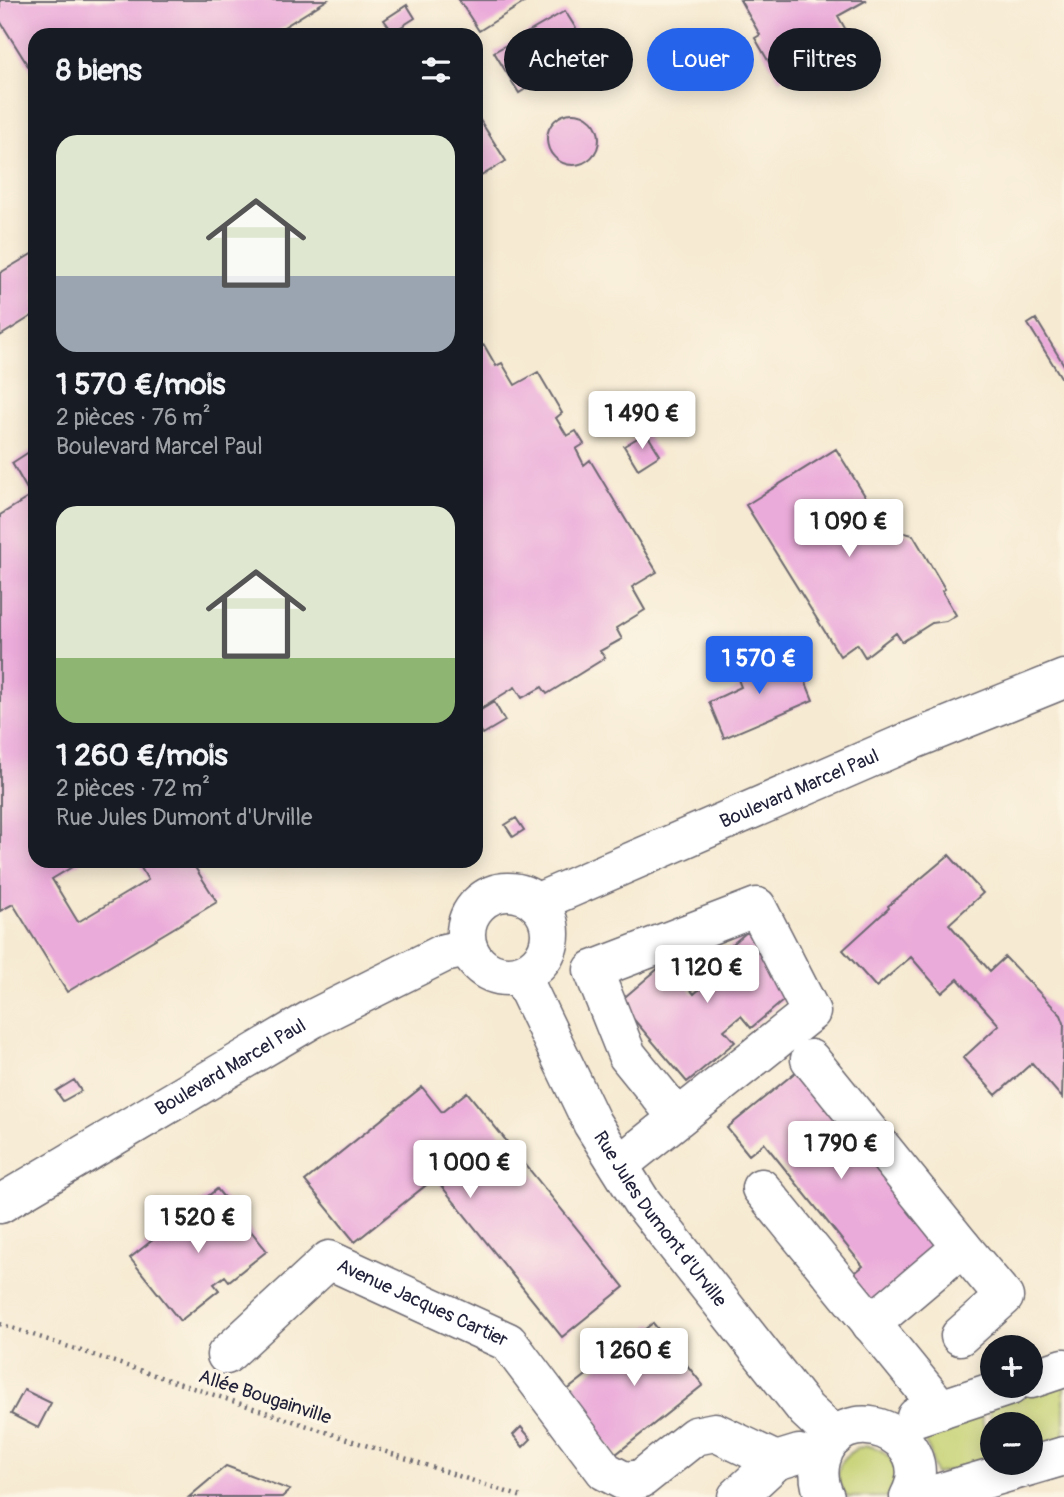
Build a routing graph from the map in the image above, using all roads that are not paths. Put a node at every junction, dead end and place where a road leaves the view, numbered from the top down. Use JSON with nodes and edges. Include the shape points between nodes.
{"nodes":[{"id":1,"x":1064,"y":679,"type":"edge"},
{"id":2,"x":536,"y":902,"type":"junction"},
{"id":3,"x":468,"y":948,"type":"junction"},
{"id":4,"x":521,"y":975,"type":"junction"},
{"id":5,"x":810,"y":1059,"type":"dead end"},
{"id":6,"x":678,"y":1118,"type":"junction"},
{"id":7,"x":618,"y":1165,"type":"junction"},
{"id":8,"x":761,"y":1188,"type":"dead end"},
{"id":9,"x":0,"y":1204,"type":"edge"},
{"id":10,"x":962,"y":1247,"type":"junction"},
{"id":11,"x":871,"y":1324,"type":"junction"},
{"id":12,"x":960,"y":1336,"type":"dead end"},
{"id":13,"x":226,"y":1355,"type":"dead end"},
{"id":14,"x":1064,"y":1368,"type":"edge"},
{"id":15,"x":1043,"y":1375,"type":"edge"},
{"id":16,"x":980,"y":1396,"type":"edge"},
{"id":17,"x":941,"y":1409,"type":"junction"},
{"id":18,"x":881,"y":1427,"type":"junction"},
{"id":19,"x":831,"y":1441,"type":"junction"},
{"id":20,"x":1064,"y":1456,"type":"edge"},
{"id":21,"x":776,"y":1461,"type":"junction"},
{"id":22,"x":737,"y":1497,"type":"edge"},
{"id":23,"x":825,"y":1497,"type":"edge"},
{"id":24,"x":909,"y":1497,"type":"edge"},
{"id":25,"x":925,"y":1497,"type":"edge"}],
"edges":[{"from":1,"to":2,"type":"street","name":"Boulevard Marcel Paul"},
{"from":2,"to":3,"type":"street","via":[[510,892],[484,900],[468,920]]},
{"from":2,"to":4,"type":"street","via":[[550,928],[548,948],[538,964]]},
{"from":3,"to":4,"type":"street","via":[[477,964],[493,974]]},
{"from":3,"to":9,"type":"street","name":"Boulevard Marcel Paul","via":[[432,958],[312,1019]]},
{"from":4,"to":7,"type":"street","name":"Rue Jules Dumont d'Urville","via":[[592,1123]]},
{"from":5,"to":10,"type":"street"},
{"from":6,"to":6,"type":"street","via":[[627,1055],[593,970],[757,907],[811,1012]]},
{"from":6,"to":7,"type":"street"},
{"from":7,"to":19,"type":"street","name":"Rue Jules Dumont d'Urville","via":[[641,1201]]},
{"from":8,"to":11,"type":"street"},
{"from":10,"to":11,"type":"street"},
{"from":10,"to":12,"type":"street","via":[[1004,1297]]},
{"from":11,"to":17,"type":"street"},
{"from":13,"to":21,"type":"street","name":"Avenue Jacques Cartier","via":[[329,1260],[508,1342],[606,1471],[624,1481],[641,1479],[695,1436],[715,1432]]},
{"from":14,"to":15,"type":"street"},
{"from":16,"to":17,"type":"street"},
{"from":17,"to":18,"type":"street"},
{"from":18,"to":19,"type":"street","via":[[857,1426]]},
{"from":18,"to":24,"type":"street","via":[[899,1437],[911,1454],[915,1474]]},
{"from":19,"to":21,"type":"street"},
{"from":19,"to":23,"type":"street","via":[[819,1468]]},
{"from":20,"to":25,"type":"street"},
{"from":21,"to":22,"type":"street"}]}
